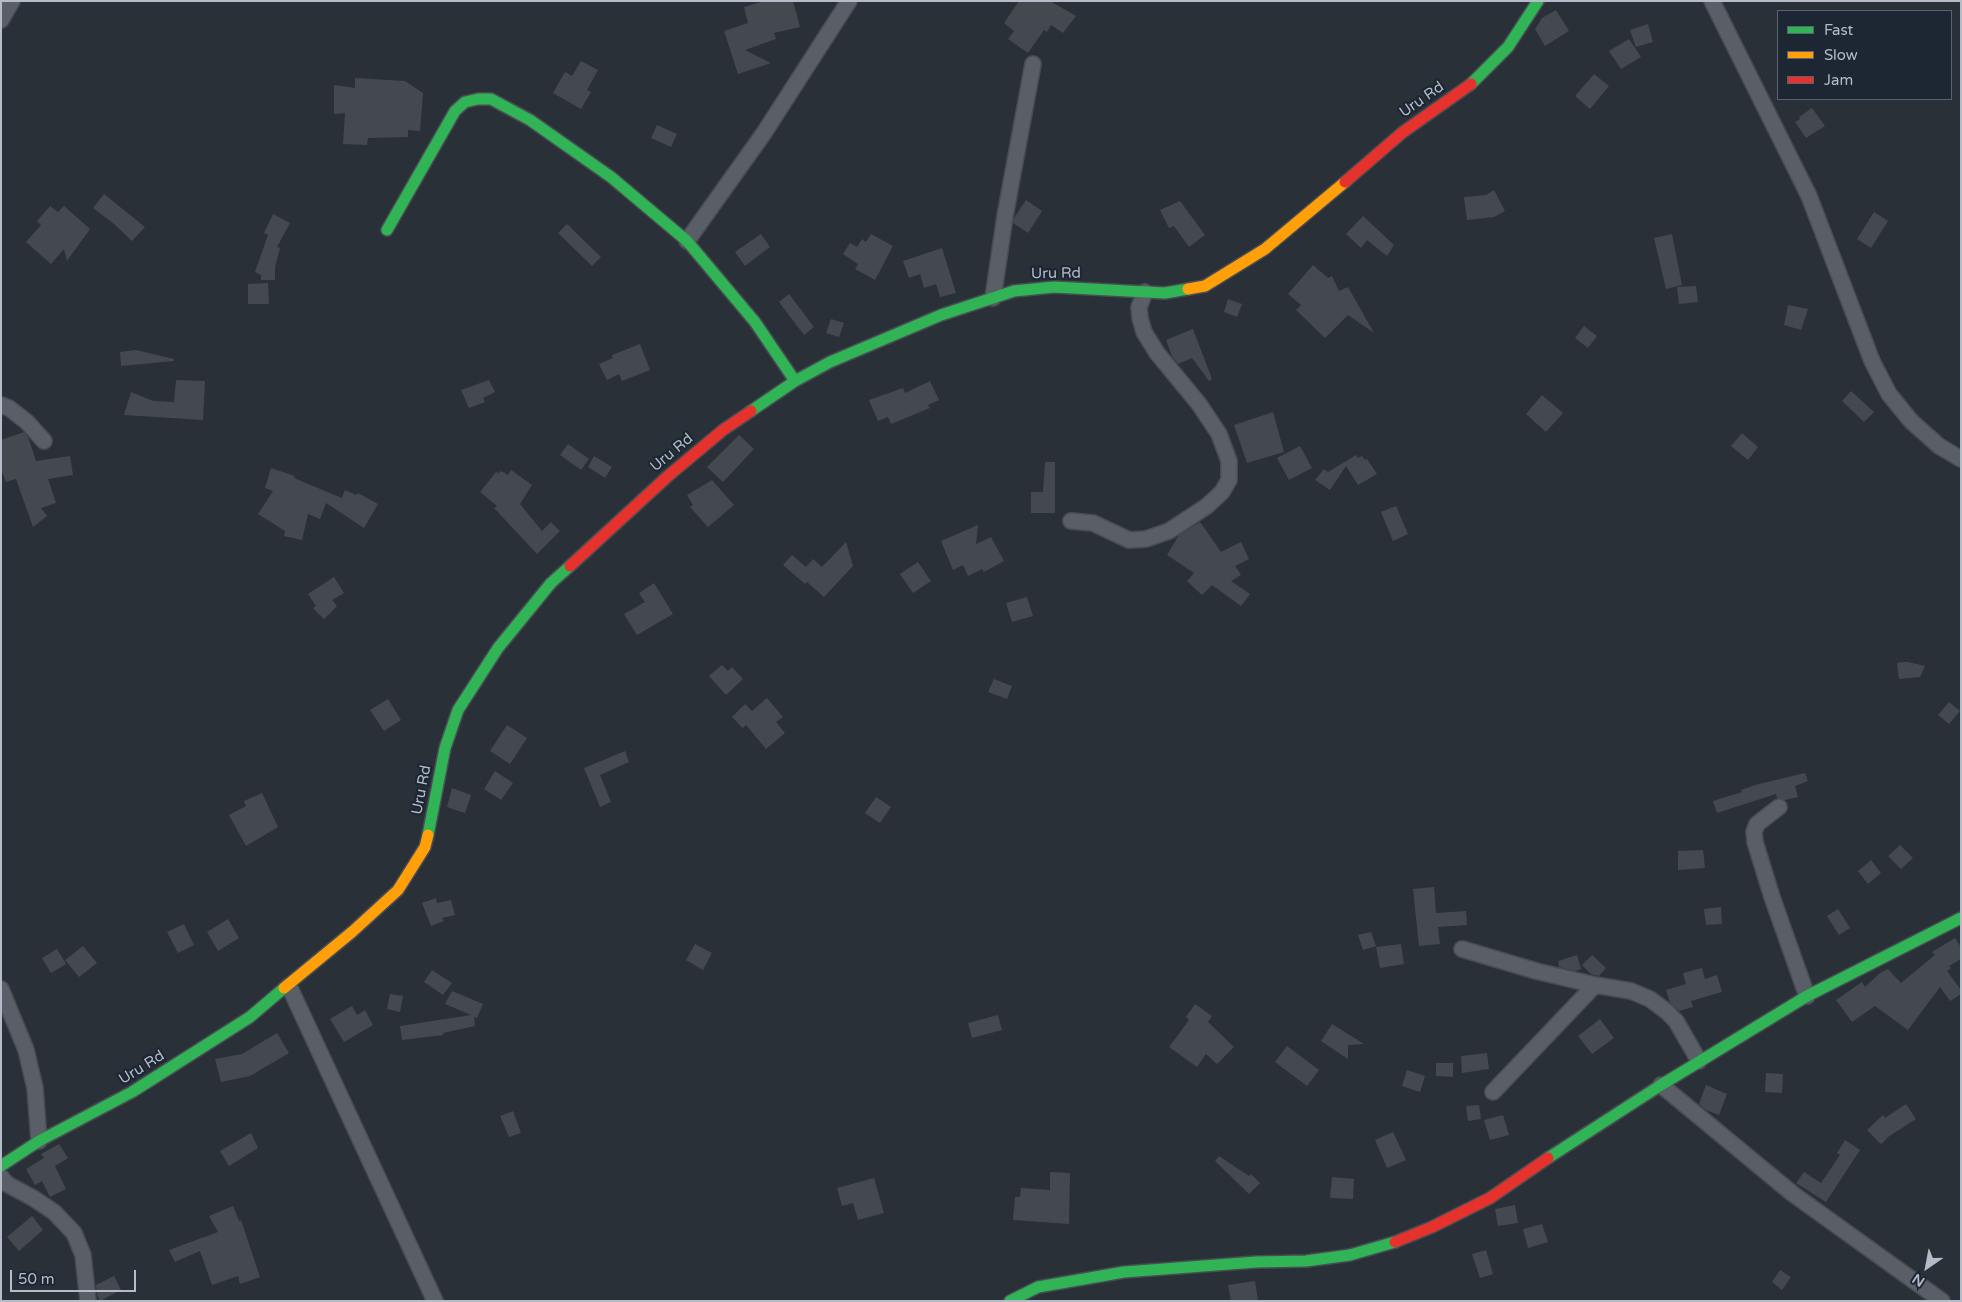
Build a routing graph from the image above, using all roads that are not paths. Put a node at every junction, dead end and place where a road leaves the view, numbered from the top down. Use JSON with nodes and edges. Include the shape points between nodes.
{"nodes":[{"id":1,"x":12,"y":1,"type":"edge"},
{"id":2,"x":849,"y":1,"type":"edge"},
{"id":3,"x":1538,"y":1,"type":"edge"},
{"id":4,"x":1712,"y":1,"type":"edge"},
{"id":5,"x":1,"y":20,"type":"edge"},
{"id":6,"x":1033,"y":64,"type":"dead end"},
{"id":7,"x":387,"y":230,"type":"dead end"},
{"id":8,"x":688,"y":241,"type":"junction"},
{"id":9,"x":1145,"y":292,"type":"junction"},
{"id":10,"x":993,"y":298,"type":"junction"},
{"id":11,"x":795,"y":381,"type":"junction"},
{"id":12,"x":1,"y":405,"type":"edge"},
{"id":13,"x":44,"y":441,"type":"dead end"},
{"id":14,"x":1961,"y":459,"type":"edge"},
{"id":15,"x":1071,"y":521,"type":"dead end"},
{"id":16,"x":1779,"y":807,"type":"dead end"},
{"id":17,"x":1961,"y":918,"type":"edge"},
{"id":18,"x":1462,"y":949,"type":"dead end"},
{"id":19,"x":1595,"y":985,"type":"junction"},
{"id":20,"x":288,"y":986,"type":"junction"},
{"id":21,"x":1,"y":989,"type":"edge"},
{"id":22,"x":1807,"y":996,"type":"junction"},
{"id":23,"x":1699,"y":1061,"type":"junction"},
{"id":24,"x":1662,"y":1085,"type":"junction"},
{"id":25,"x":1493,"y":1092,"type":"dead end"},
{"id":26,"x":39,"y":1141,"type":"junction"},
{"id":27,"x":1,"y":1166,"type":"edge"},
{"id":28,"x":1,"y":1177,"type":"edge"},
{"id":29,"x":88,"y":1301,"type":"edge"},
{"id":30,"x":435,"y":1301,"type":"edge"},
{"id":31,"x":1010,"y":1301,"type":"edge"},
{"id":32,"x":1942,"y":1301,"type":"edge"}],
"edges":[{"from":1,"to":5,"type":"street"},
{"from":2,"to":8,"type":"street","via":[[764,133]]},
{"from":3,"to":9,"type":"street","name":"Uru Rd","via":[[1508,47],[1470,85],[1403,132],[1265,249],[1205,286],[1166,293]]},
{"from":4,"to":14,"type":"street","via":[[1810,196],[1872,361],[1889,394],[1911,421],[1939,446]]},
{"from":6,"to":10,"type":"street"},
{"from":7,"to":8,"type":"street","via":[[455,111],[465,102],[491,99],[530,120],[612,177]]},
{"from":8,"to":11,"type":"street","via":[[755,322]]},
{"from":9,"to":10,"type":"street","name":"Uru Rd","via":[[1054,287],[1014,291]]},
{"from":9,"to":15,"type":"street","via":[[1140,307],[1144,332],[1219,434],[1229,461],[1229,480],[1207,506],[1169,531],[1146,539],[1130,540],[1094,522]]},
{"from":10,"to":11,"type":"street","name":"Uru Rd","via":[[877,341]]},
{"from":11,"to":20,"type":"street","name":"Uru Rd","via":[[723,430],[668,476],[545,590],[498,648],[458,710],[445,748],[424,847],[398,890]]},
{"from":12,"to":13,"type":"street","via":[[27,422]]},
{"from":16,"to":22,"type":"street","via":[[1757,824],[1755,842]]},
{"from":17,"to":22,"type":"street"},
{"from":18,"to":19,"type":"street","via":[[1536,972]]},
{"from":19,"to":23,"type":"street","via":[[1631,991],[1650,999],[1676,1021]]},
{"from":19,"to":25,"type":"street"},
{"from":20,"to":26,"type":"street","name":"Uru Rd","via":[[250,1017],[132,1092]]},
{"from":20,"to":30,"type":"street"},
{"from":21,"to":26,"type":"street","via":[[26,1050],[35,1088]]},
{"from":22,"to":23,"type":"street"},
{"from":23,"to":24,"type":"street"},
{"from":24,"to":31,"type":"street","via":[[1490,1198],[1395,1242],[1350,1255],[1306,1262],[1256,1262],[1124,1272],[1038,1287]]},
{"from":24,"to":32,"type":"street","via":[[1792,1194]]},
{"from":26,"to":27,"type":"street","name":"Uru Rd"},
{"from":28,"to":29,"type":"street","via":[[7,1184],[54,1212],[74,1234],[83,1254]]}]}
